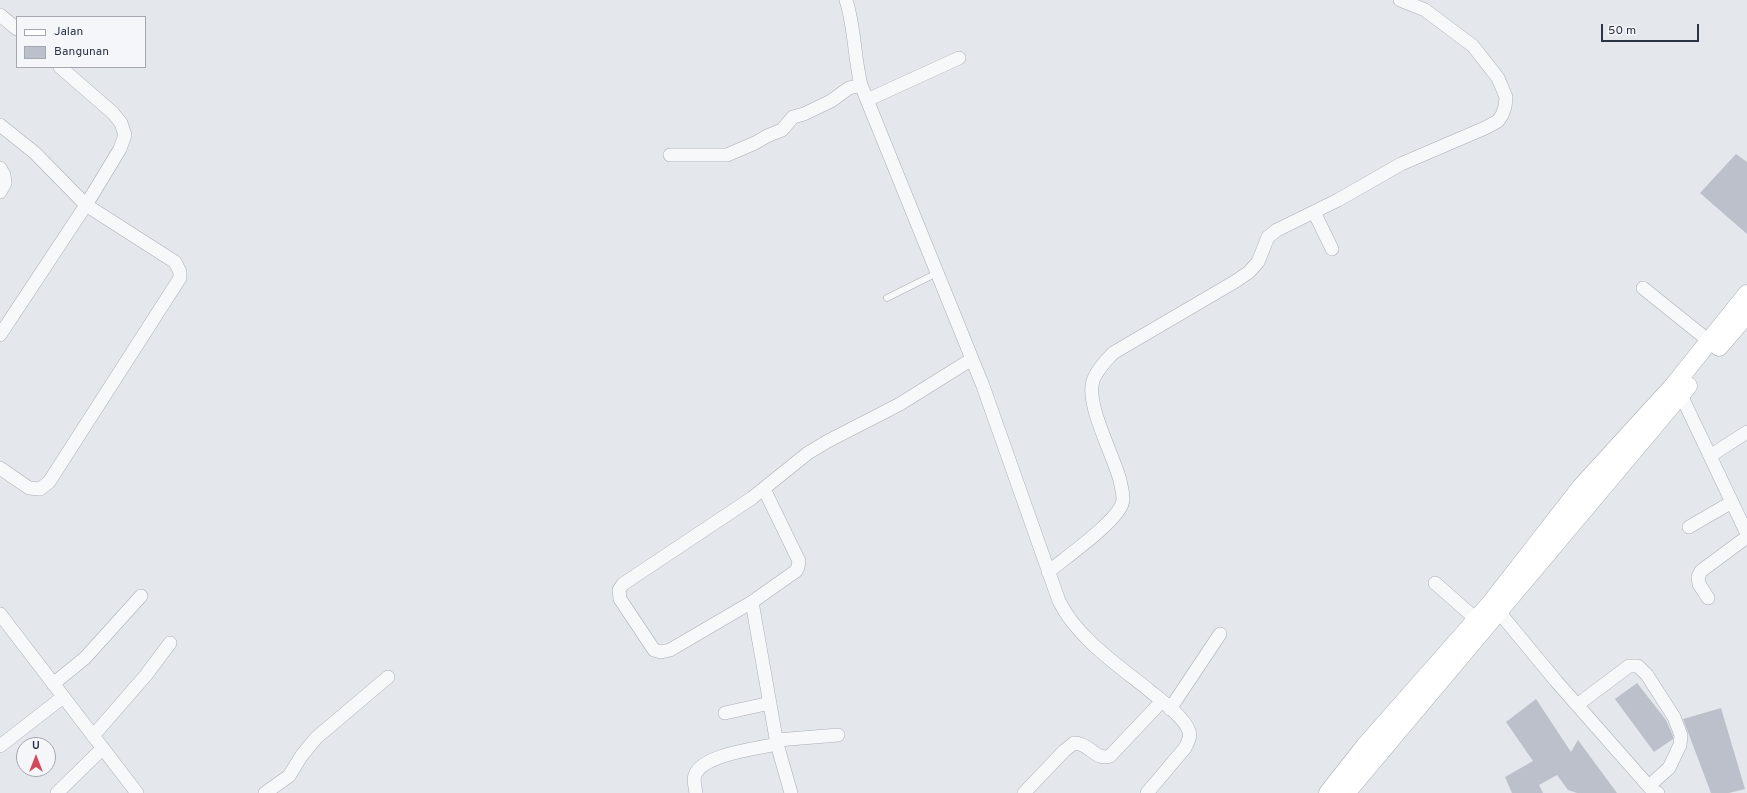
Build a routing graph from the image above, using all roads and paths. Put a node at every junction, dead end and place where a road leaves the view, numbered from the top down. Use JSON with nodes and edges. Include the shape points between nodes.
{"nodes":[{"id":1,"x":846,"y":0,"type":"edge"},
{"id":2,"x":1400,"y":0,"type":"edge"},
{"id":3,"x":0,"y":14,"type":"edge"},
{"id":4,"x":16,"y":28,"type":"edge"},
{"id":5,"x":959,"y":58,"type":"dead end"},
{"id":6,"x":61,"y":68,"type":"edge"},
{"id":7,"x":861,"y":84,"type":"junction"},
{"id":8,"x":868,"y":100,"type":"junction"},
{"id":9,"x":0,"y":125,"type":"edge"},
{"id":10,"x":670,"y":155,"type":"dead end"},
{"id":11,"x":0,"y":168,"type":"edge"},
{"id":12,"x":0,"y":192,"type":"edge"},
{"id":13,"x":86,"y":205,"type":"junction"},
{"id":14,"x":1314,"y":212,"type":"junction"},
{"id":15,"x":1332,"y":249,"type":"dead end"},
{"id":16,"x":937,"y":273,"type":"junction"},
{"id":17,"x":1643,"y":288,"type":"dead end"},
{"id":18,"x":1747,"y":294,"type":"edge"},
{"id":19,"x":887,"y":298,"type":"dead end"},
{"id":20,"x":1747,"y":314,"type":"edge"},
{"id":21,"x":0,"y":335,"type":"edge"},
{"id":22,"x":1709,"y":341,"type":"junction"},
{"id":23,"x":972,"y":359,"type":"junction"},
{"id":24,"x":1678,"y":390,"type":"junction"},
{"id":25,"x":1747,"y":432,"type":"edge"},
{"id":26,"x":1710,"y":456,"type":"junction"},
{"id":27,"x":0,"y":468,"type":"edge"},
{"id":28,"x":764,"y":489,"type":"junction"},
{"id":29,"x":1732,"y":502,"type":"junction"},
{"id":30,"x":1689,"y":527,"type":"dead end"},
{"id":31,"x":1747,"y":535,"type":"edge"},
{"id":32,"x":1048,"y":572,"type":"junction"},
{"id":33,"x":1435,"y":583,"type":"dead end"},
{"id":34,"x":140,"y":596,"type":"dead end"},
{"id":35,"x":1708,"y":598,"type":"dead end"},
{"id":36,"x":752,"y":602,"type":"junction"},
{"id":37,"x":1494,"y":608,"type":"junction"},
{"id":38,"x":0,"y":614,"type":"edge"},
{"id":39,"x":1476,"y":619,"type":"junction"},
{"id":40,"x":1220,"y":634,"type":"dead end"},
{"id":41,"x":170,"y":643,"type":"dead end"},
{"id":42,"x":388,"y":677,"type":"dead end"},
{"id":43,"x":53,"y":684,"type":"junction"},
{"id":44,"x":63,"y":697,"type":"junction"},
{"id":45,"x":770,"y":703,"type":"junction"},
{"id":46,"x":1166,"y":705,"type":"junction"},
{"id":47,"x":1577,"y":705,"type":"junction"},
{"id":48,"x":725,"y":713,"type":"dead end"},
{"id":49,"x":838,"y":735,"type":"dead end"},
{"id":50,"x":93,"y":736,"type":"junction"},
{"id":51,"x":777,"y":742,"type":"junction"},
{"id":52,"x":0,"y":746,"type":"edge"},
{"id":53,"x":103,"y":748,"type":"junction"},
{"id":54,"x":1653,"y":791,"type":"edge"},
{"id":55,"x":57,"y":793,"type":"edge"},
{"id":56,"x":137,"y":793,"type":"edge"},
{"id":57,"x":266,"y":793,"type":"edge"},
{"id":58,"x":696,"y":793,"type":"edge"},
{"id":59,"x":791,"y":793,"type":"edge"},
{"id":60,"x":1024,"y":793,"type":"edge"},
{"id":61,"x":1147,"y":793,"type":"edge"},
{"id":62,"x":1328,"y":793,"type":"edge"},
{"id":63,"x":1346,"y":793,"type":"edge"}],
"edges":[{"from":1,"to":7,"type":"street"},
{"from":2,"to":14,"type":"street","via":[[1425,10],[1473,46],[1498,78],[1506,97],[1502,115],[1498,121],[1486,128],[1401,164]]},
{"from":3,"to":4,"type":"street"},
{"from":5,"to":8,"type":"street"},
{"from":6,"to":13,"type":"street","via":[[114,113],[124,128],[125,135],[120,149]]},
{"from":7,"to":8,"type":"street"},
{"from":7,"to":10,"type":"street","via":[[848,88],[831,101],[793,117],[782,130],[727,155]]},
{"from":8,"to":16,"type":"street"},
{"from":9,"to":13,"type":"street","via":[[35,153]]},
{"from":11,"to":12,"type":"street","via":[[5,184]]},
{"from":13,"to":21,"type":"street"},
{"from":13,"to":27,"type":"street","via":[[174,262],[180,272],[180,278],[49,482],[40,489],[29,488]]},
{"from":14,"to":15,"type":"street"},
{"from":14,"to":32,"type":"street","via":[[1268,237],[1258,262],[1249,272],[1113,353],[1105,362],[1093,380],[1093,400],[1117,471],[1123,493],[1122,502],[1108,523]]},
{"from":16,"to":19,"type":"lane"},
{"from":16,"to":23,"type":"street"},
{"from":17,"to":22,"type":"street"},
{"from":18,"to":22,"type":"main road"},
{"from":20,"to":24,"type":"main road"},
{"from":22,"to":24,"type":"main road"},
{"from":23,"to":28,"type":"street","via":[[900,404],[808,453]]},
{"from":23,"to":32,"type":"street"},
{"from":24,"to":26,"type":"street"},
{"from":24,"to":37,"type":"main road","via":[[1594,497]]},
{"from":25,"to":26,"type":"street"},
{"from":26,"to":29,"type":"street"},
{"from":28,"to":36,"type":"street","via":[[799,560],[796,571]]},
{"from":28,"to":36,"type":"street","via":[[622,584],[619,590],[620,599],[654,650],[661,652],[670,650]]},
{"from":29,"to":30,"type":"street"},
{"from":29,"to":31,"type":"street"},
{"from":31,"to":35,"type":"street","via":[[1701,571],[1698,577]]},
{"from":32,"to":46,"type":"street","via":[[1064,612],[1074,625],[1110,659]]},
{"from":33,"to":39,"type":"street"},
{"from":34,"to":43,"type":"street","via":[[85,658]]},
{"from":36,"to":45,"type":"street"},
{"from":37,"to":39,"type":"main road"},
{"from":37,"to":47,"type":"street"},
{"from":37,"to":63,"type":"main road"},
{"from":38,"to":43,"type":"street"},
{"from":39,"to":62,"type":"main road","via":[[1365,746]]},
{"from":40,"to":46,"type":"street"},
{"from":41,"to":50,"type":"street"},
{"from":42,"to":57,"type":"street","via":[[316,738],[302,754],[289,776]]},
{"from":43,"to":44,"type":"street"},
{"from":44,"to":50,"type":"street"},
{"from":44,"to":52,"type":"street"},
{"from":45,"to":48,"type":"street"},
{"from":45,"to":51,"type":"street"},
{"from":46,"to":60,"type":"street","via":[[1110,756],[1104,758],[1080,743],[1074,743]]},
{"from":46,"to":61,"type":"street","via":[[1185,724],[1189,740]]},
{"from":47,"to":54,"type":"street"},
{"from":47,"to":54,"type":"street","via":[[1629,666],[1638,666],[1647,675],[1674,717],[1681,735],[1680,745],[1672,763]]},
{"from":49,"to":51,"type":"street"},
{"from":50,"to":53,"type":"street"},
{"from":51,"to":58,"type":"street","via":[[706,762],[694,776]]},
{"from":51,"to":59,"type":"street"},
{"from":53,"to":55,"type":"street"},
{"from":53,"to":56,"type":"street"}]}
